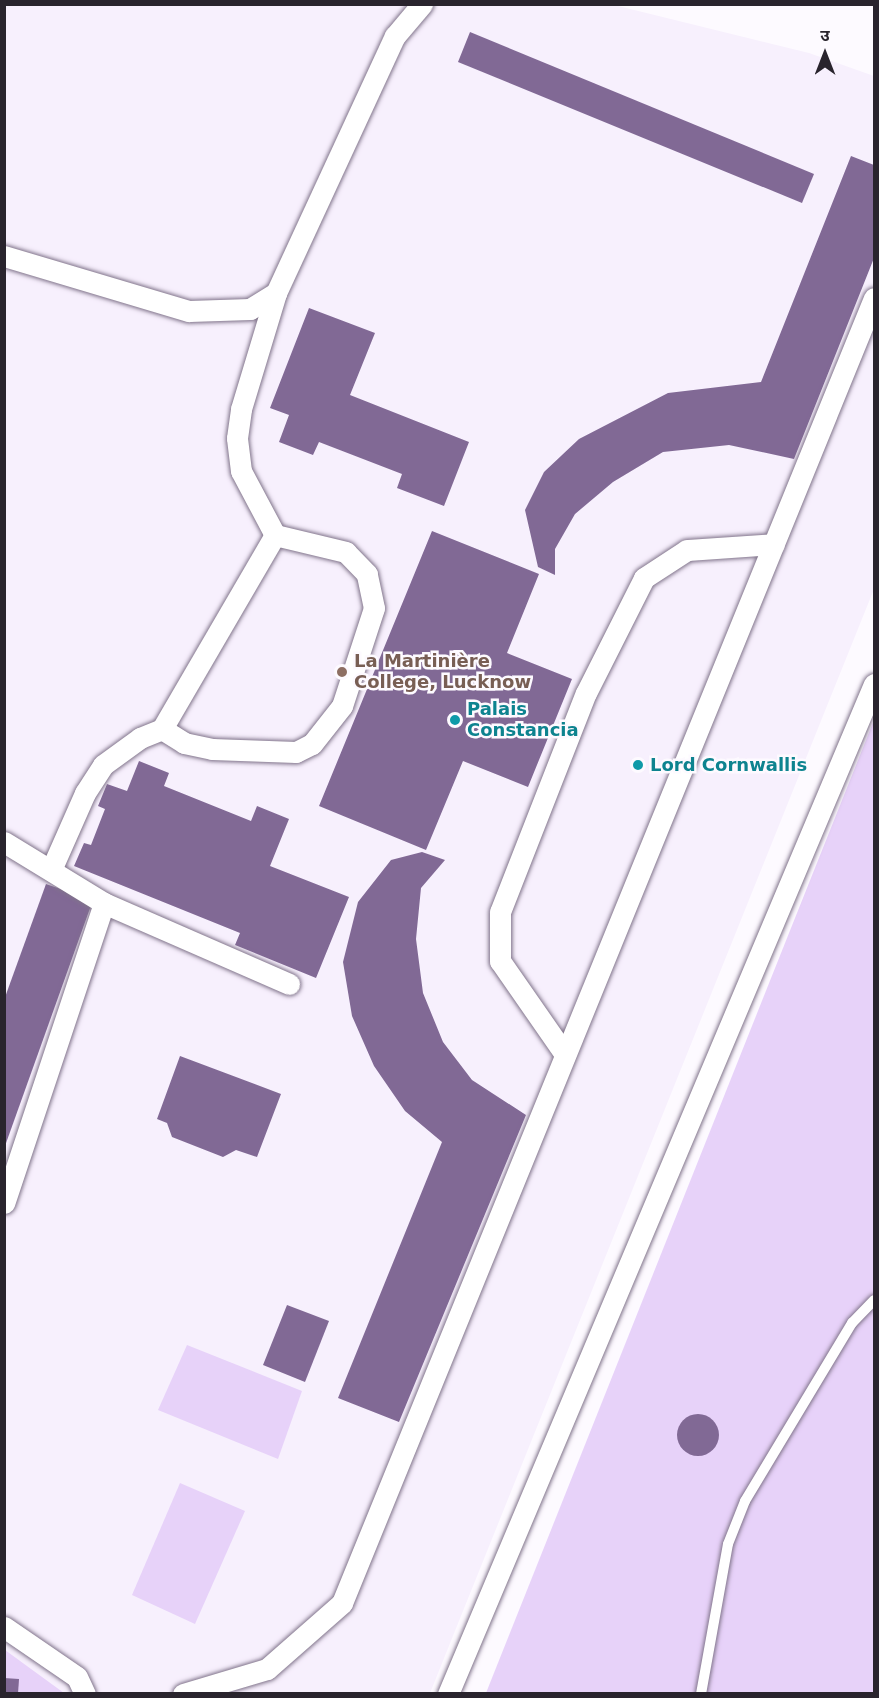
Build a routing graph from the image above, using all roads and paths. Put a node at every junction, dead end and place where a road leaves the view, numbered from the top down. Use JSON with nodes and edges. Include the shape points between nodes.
{"nodes":[{"id":1,"x":422,"y":4,"type":"edge"},
{"id":2,"x":4,"y":256,"type":"edge"},
{"id":3,"x":276,"y":293,"type":"junction"},
{"id":4,"x":874,"y":298,"type":"edge"},
{"id":5,"x":275,"y":535,"type":"junction"},
{"id":6,"x":774,"y":544,"type":"junction"},
{"id":7,"x":874,"y":684,"type":"edge"},
{"id":8,"x":162,"y":729,"type":"junction"},
{"id":9,"x":4,"y":842,"type":"edge"},
{"id":10,"x":51,"y":870,"type":"junction"},
{"id":11,"x":104,"y":903,"type":"junction"},
{"id":12,"x":288,"y":984,"type":"dead end"},
{"id":13,"x":564,"y":1053,"type":"junction"},
{"id":14,"x":4,"y":1203,"type":"edge"},
{"id":15,"x":874,"y":1300,"type":"edge"},
{"id":16,"x":4,"y":1628,"type":"edge"},
{"id":17,"x":85,"y":1694,"type":"edge"},
{"id":18,"x":183,"y":1694,"type":"edge"},
{"id":19,"x":448,"y":1694,"type":"edge"},
{"id":20,"x":701,"y":1694,"type":"edge"}],
"edges":[{"from":1,"to":3,"type":"street","via":[[395,36]]},
{"from":2,"to":3,"type":"street","via":[[189,311],[250,309]]},
{"from":3,"to":5,"type":"street","via":[[237,438],[241,471]]},
{"from":4,"to":6,"type":"street"},
{"from":5,"to":8,"type":"street"},
{"from":5,"to":8,"type":"street","via":[[346,552],[367,574],[374,608],[342,706],[312,744],[296,752],[212,749],[184,743]]},
{"from":6,"to":13,"type":"street"},
{"from":6,"to":13,"type":"street","via":[[687,550],[644,578],[586,693],[500,912],[500,962]]},
{"from":7,"to":19,"type":"street"},
{"from":8,"to":10,"type":"street","via":[[104,765],[85,793]]},
{"from":9,"to":10,"type":"street"},
{"from":10,"to":11,"type":"street"},
{"from":11,"to":12,"type":"street"},
{"from":11,"to":14,"type":"street"},
{"from":13,"to":18,"type":"street","via":[[342,1603],[267,1669]]},
{"from":15,"to":20,"type":"lane","via":[[852,1323],[745,1502],[728,1544]]},
{"from":16,"to":17,"type":"street","via":[[77,1677]]}]}
